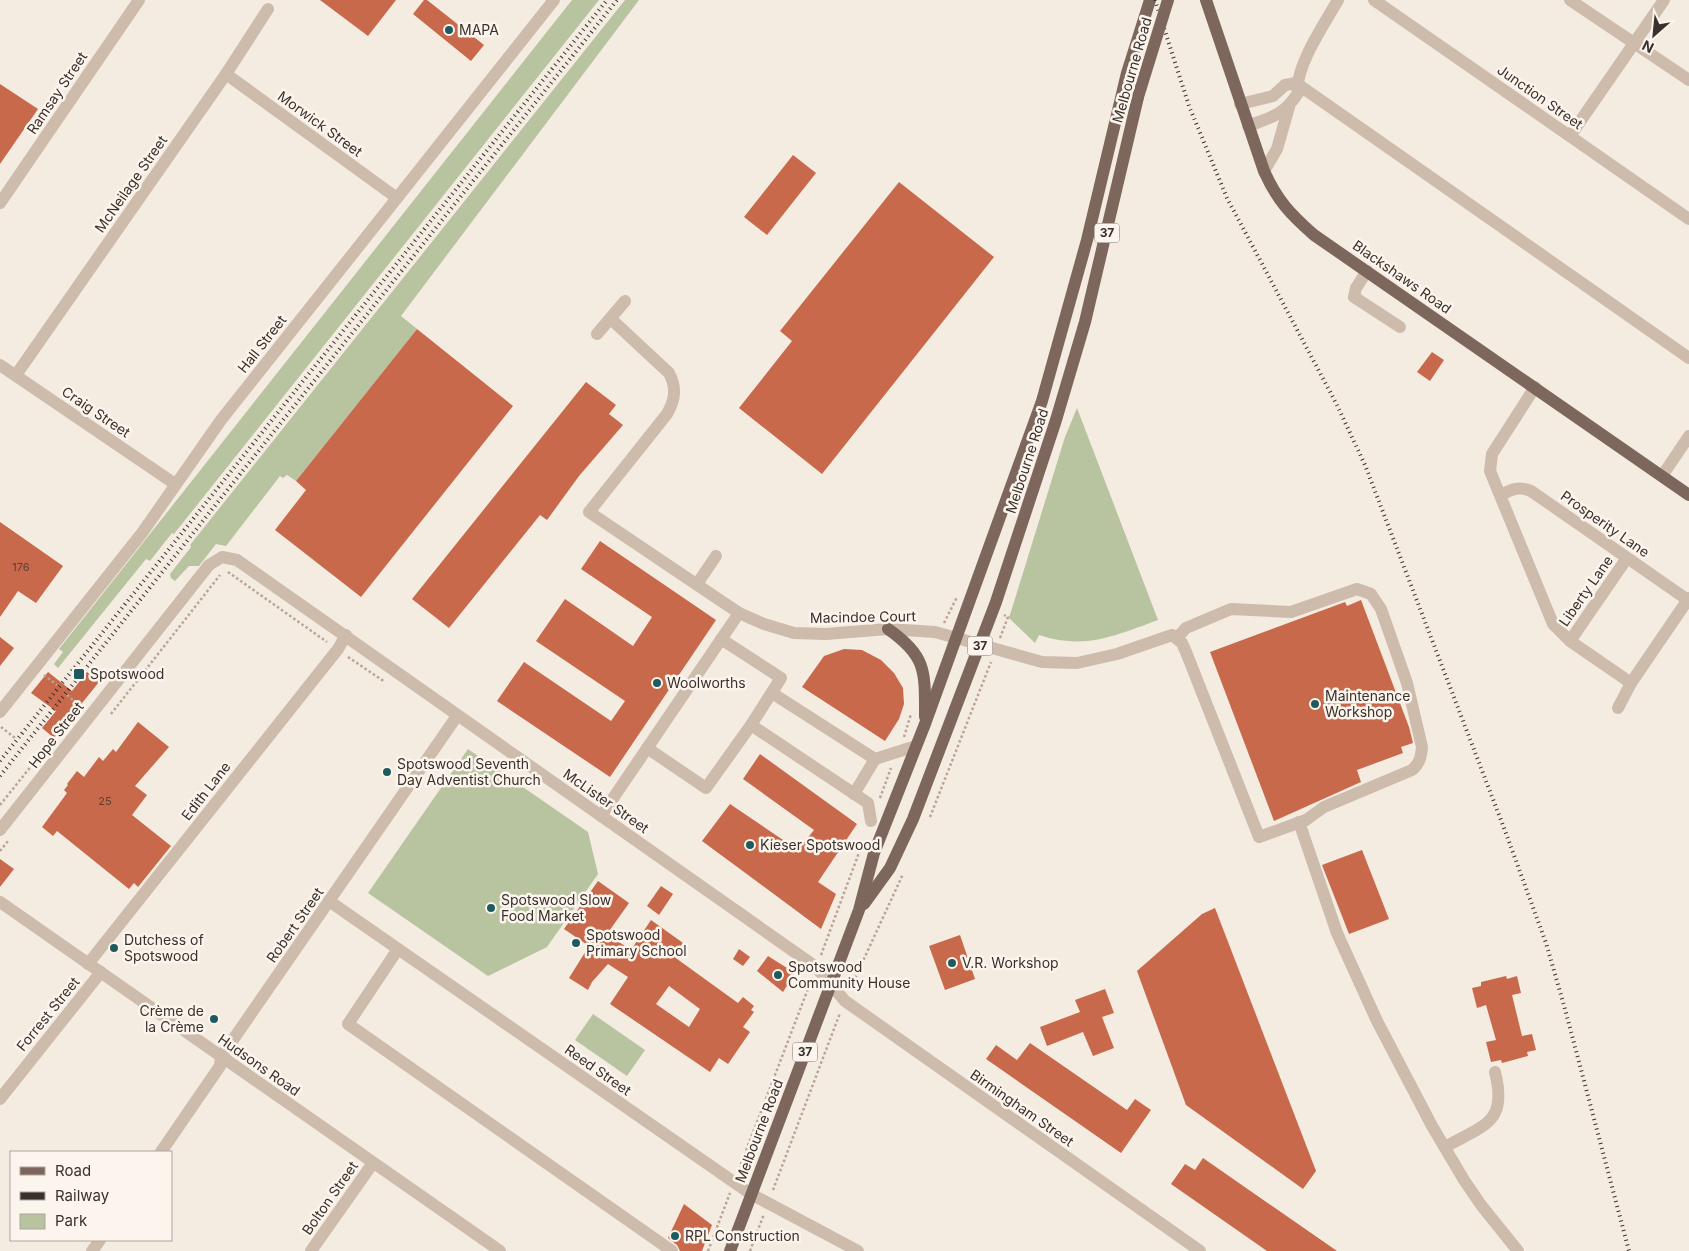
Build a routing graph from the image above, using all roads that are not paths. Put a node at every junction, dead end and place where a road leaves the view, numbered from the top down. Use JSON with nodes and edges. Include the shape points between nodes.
{"nodes":[{"id":1,"x":139,"y":0,"type":"edge"},
{"id":2,"x":554,"y":0,"type":"edge"},
{"id":3,"x":1150,"y":0,"type":"edge"},
{"id":4,"x":1168,"y":0,"type":"edge"},
{"id":5,"x":1206,"y":0,"type":"edge"},
{"id":6,"x":1214,"y":0,"type":"edge"},
{"id":7,"x":1338,"y":0,"type":"edge"},
{"id":8,"x":1374,"y":0,"type":"edge"},
{"id":9,"x":1570,"y":0,"type":"edge"},
{"id":10,"x":1664,"y":0,"type":"edge"},
{"id":11,"x":268,"y":9,"type":"dead end"},
{"id":12,"x":1209,"y":13,"type":"junction"},
{"id":13,"x":1634,"y":43,"type":"junction"},
{"id":14,"x":226,"y":74,"type":"junction"},
{"id":15,"x":1689,"y":80,"type":"edge"},
{"id":16,"x":1296,"y":83,"type":"junction"},
{"id":17,"x":1240,"y":104,"type":"junction"},
{"id":18,"x":1289,"y":107,"type":"junction"},
{"id":19,"x":1248,"y":126,"type":"junction"},
{"id":20,"x":1570,"y":136,"type":"junction"},
{"id":21,"x":1264,"y":171,"type":"junction"},
{"id":22,"x":398,"y":198,"type":"junction"},
{"id":23,"x":0,"y":202,"type":"edge"},
{"id":24,"x":1689,"y":219,"type":"edge"},
{"id":25,"x":1367,"y":271,"type":"junction"},
{"id":26,"x":625,"y":301,"type":"dead end"},
{"id":27,"x":611,"y":319,"type":"junction"},
{"id":28,"x":1400,"y":327,"type":"dead end"},
{"id":29,"x":597,"y":334,"type":"dead end"},
{"id":30,"x":1689,"y":358,"type":"edge"},
{"id":31,"x":0,"y":364,"type":"edge"},
{"id":32,"x":16,"y":375,"type":"junction"},
{"id":33,"x":1535,"y":388,"type":"junction"},
{"id":34,"x":1689,"y":436,"type":"edge"},
{"id":35,"x":1662,"y":476,"type":"junction"},
{"id":36,"x":175,"y":484,"type":"junction"},
{"id":37,"x":1689,"y":494,"type":"edge"},
{"id":38,"x":1501,"y":495,"type":"junction"},
{"id":39,"x":716,"y":556,"type":"dead end"},
{"id":40,"x":1627,"y":558,"type":"junction"},
{"id":41,"x":237,"y":560,"type":"joint"},
{"id":42,"x":697,"y":584,"type":"junction"},
{"id":43,"x":1688,"y":600,"type":"edge"},
{"id":44,"x":739,"y":613,"type":"junction"},
{"id":45,"x":888,"y":629,"type":"junction"},
{"id":46,"x":346,"y":635,"type":"junction"},
{"id":47,"x":957,"y":638,"type":"junction"},
{"id":48,"x":1171,"y":638,"type":"junction"},
{"id":49,"x":721,"y":639,"type":"junction"},
{"id":50,"x":1570,"y":641,"type":"junction"},
{"id":51,"x":981,"y":644,"type":"junction"},
{"id":52,"x":1631,"y":683,"type":"junction"},
{"id":53,"x":772,"y":693,"type":"junction"},
{"id":54,"x":1618,"y":708,"type":"dead end"},
{"id":55,"x":0,"y":712,"type":"edge"},
{"id":56,"x":458,"y":716,"type":"junction"},
{"id":57,"x":926,"y":724,"type":"junction"},
{"id":58,"x":751,"y":725,"type":"junction"},
{"id":59,"x":916,"y":746,"type":"junction"},
{"id":60,"x":647,"y":748,"type":"junction"},
{"id":61,"x":875,"y":759,"type":"junction"},
{"id":62,"x":854,"y":794,"type":"junction"},
{"id":63,"x":600,"y":816,"type":"junction"},
{"id":64,"x":871,"y":821,"type":"road end"},
{"id":65,"x":1299,"y":822,"type":"junction"},
{"id":66,"x":0,"y":830,"type":"edge"},
{"id":67,"x":329,"y":901,"type":"junction"},
{"id":68,"x":0,"y":902,"type":"edge"},
{"id":69,"x":859,"y":910,"type":"junction"},
{"id":70,"x":398,"y":949,"type":"junction"},
{"id":71,"x":88,"y":964,"type":"junction"},
{"id":72,"x":101,"y":972,"type":"junction"},
{"id":73,"x":831,"y":984,"type":"junction"},
{"id":74,"x":221,"y":1056,"type":"junction"},
{"id":75,"x":1495,"y":1072,"type":"dead end"},
{"id":76,"x":0,"y":1098,"type":"edge"},
{"id":77,"x":1445,"y":1147,"type":"junction"},
{"id":78,"x":162,"y":1151,"type":"edge"},
{"id":79,"x":373,"y":1163,"type":"junction"},
{"id":80,"x":751,"y":1194,"type":"junction"},
{"id":81,"x":312,"y":1251,"type":"edge"},
{"id":82,"x":500,"y":1251,"type":"edge"},
{"id":83,"x":672,"y":1251,"type":"edge"},
{"id":84,"x":730,"y":1251,"type":"edge"},
{"id":85,"x":858,"y":1251,"type":"edge"},
{"id":86,"x":1200,"y":1251,"type":"edge"},
{"id":87,"x":1518,"y":1251,"type":"edge"}],
"edges":[{"from":1,"to":23,"type":"street","name":"Ramsay Street"},
{"from":2,"to":22,"type":"street","name":"Hall Street"},
{"from":3,"to":47,"type":"main road","name":"Melbourne Road","number":"37","via":[[1127,73],[1061,340],[1018,472]]},
{"from":4,"to":51,"type":"main road","name":"Melbourne Road","number":"37","bridge":true,"via":[[1138,97],[1085,322],[1056,420]]},
{"from":5,"to":12,"type":"main road","name":"Blackshaws Road"},
{"from":6,"to":12,"type":"street"},
{"from":7,"to":16,"type":"street"},
{"from":8,"to":20,"type":"street","name":"Junction Street"},
{"from":9,"to":13,"type":"street"},
{"from":10,"to":13,"type":"street"},
{"from":11,"to":14,"type":"street","name":"McNeilage Street"},
{"from":12,"to":17,"type":"main road","name":"Blackshaws Road"},
{"from":13,"to":15,"type":"street"},
{"from":13,"to":20,"type":"street"},
{"from":14,"to":22,"type":"street","name":"Morwick Street"},
{"from":14,"to":32,"type":"street","name":"McNeilage Street"},
{"from":16,"to":17,"type":"street","via":[[1285,85],[1273,96]]},
{"from":16,"to":18,"type":"street","via":[[1298,93]]},
{"from":16,"to":30,"type":"street"},
{"from":17,"to":19,"type":"main road","name":"Blackshaws Road"},
{"from":18,"to":19,"type":"street","via":[[1278,115]]},
{"from":18,"to":21,"type":"street","via":[[1277,149]]},
{"from":19,"to":21,"type":"main road","name":"Blackshaws Road"},
{"from":20,"to":24,"type":"street","name":"Junction Street"},
{"from":21,"to":25,"type":"main road","name":"Blackshaws Road","via":[[1273,192],[1288,213]]},
{"from":22,"to":36,"type":"street","name":"Hall Street","via":[[210,433]]},
{"from":25,"to":28,"type":"street","via":[[1354,297]]},
{"from":25,"to":33,"type":"main road","name":"Blackshaws Road"},
{"from":26,"to":27,"type":"street"},
{"from":27,"to":29,"type":"street"},
{"from":27,"to":42,"type":"street","name":"Macindoe Court","via":[[669,373],[674,383],[673,404],[589,512]]},
{"from":31,"to":32,"type":"street","name":"Craig Street"},
{"from":32,"to":36,"type":"street","name":"Craig Street"},
{"from":33,"to":35,"type":"main road","name":"Blackshaws Road"},
{"from":33,"to":38,"type":"street","via":[[1492,454],[1490,470]]},
{"from":34,"to":35,"type":"street"},
{"from":35,"to":37,"type":"main road","name":"Blackshaws Road"},
{"from":36,"to":55,"type":"street","name":"Hall Street","via":[[142,534]]},
{"from":38,"to":40,"type":"street","name":"Prosperity Lane","via":[[1524,488],[1532,492]]},
{"from":38,"to":50,"type":"street","via":[[1552,624]]},
{"from":39,"to":42,"type":"street"},
{"from":40,"to":43,"type":"street","name":"Prosperity Lane"},
{"from":40,"to":50,"type":"street","name":"Liberty Lane"},
{"from":41,"to":46,"type":"street","name":"McLister Street"},
{"from":41,"to":66,"type":"street","name":"Hope Street","via":[[222,557],[209,565]]},
{"from":42,"to":44,"type":"street","name":"Macindoe Court"},
{"from":43,"to":52,"type":"street"},
{"from":44,"to":45,"type":"street","name":"Macindoe Court","via":[[794,633]]},
{"from":44,"to":49,"type":"street"},
{"from":45,"to":47,"type":"street","name":"Macindoe Court","via":[[935,632]]},
{"from":45,"to":57,"type":"main road","via":[[906,641],[919,657],[925,687]]},
{"from":46,"to":56,"type":"street","name":"McLister Street"},
{"from":46,"to":71,"type":"street","name":"Edith Lane"},
{"from":47,"to":51,"type":"street","name":"Macindoe Court"},
{"from":47,"to":57,"type":"main road","name":"Melbourne Road","number":"37"},
{"from":48,"to":51,"type":"street","name":"Macindoe Court","via":[[1077,663],[1042,662]]},
{"from":48,"to":65,"type":"street","name":"Macindoe Court","via":[[1186,652],[1259,837]]},
{"from":48,"to":65,"type":"street","name":"Macindoe Court","via":[[1231,609],[1292,612],[1357,589],[1371,594],[1381,610],[1402,665],[1422,757],[1412,770],[1324,807]]},
{"from":49,"to":53,"type":"street","via":[[781,678]]},
{"from":49,"to":60,"type":"street"},
{"from":50,"to":52,"type":"street"},
{"from":51,"to":69,"type":"main road","name":"Melbourne Road","number":"37","via":[[909,827],[890,868]]},
{"from":52,"to":54,"type":"street"},
{"from":53,"to":58,"type":"street"},
{"from":53,"to":61,"type":"street"},
{"from":56,"to":63,"type":"street","name":"McLister Street"},
{"from":56,"to":67,"type":"street","name":"Robert Street"},
{"from":57,"to":59,"type":"main road","name":"Melbourne Road","number":"37"},
{"from":58,"to":60,"type":"street","via":[[706,788]]},
{"from":58,"to":62,"type":"street"},
{"from":59,"to":61,"type":"street"},
{"from":59,"to":69,"type":"main road","name":"Melbourne Road","number":"37","via":[[874,853]]},
{"from":60,"to":63,"type":"street"},
{"from":61,"to":62,"type":"street"},
{"from":62,"to":64,"type":"street","via":[[868,803]]},
{"from":63,"to":73,"type":"street","name":"McLister Street","via":[[816,967]]},
{"from":65,"to":77,"type":"street","via":[[1321,891],[1356,977]]},
{"from":67,"to":70,"type":"street","name":"Reed Street"},
{"from":67,"to":74,"type":"street","name":"Robert Street"},
{"from":68,"to":71,"type":"street","name":"Hudsons Road"},
{"from":69,"to":73,"type":"main road","name":"Melbourne Road","number":"37"},
{"from":70,"to":80,"type":"street","name":"Reed Street"},
{"from":70,"to":83,"type":"street","via":[[348,1024]]},
{"from":71,"to":72,"type":"street","name":"Hudsons Road"},
{"from":72,"to":74,"type":"street","name":"Hudsons Road"},
{"from":72,"to":76,"type":"street","name":"Forrest Street"},
{"from":73,"to":80,"type":"main road","name":"Melbourne Road","number":"37"},
{"from":73,"to":86,"type":"street","name":"Birmingham Street","via":[[845,1001]]},
{"from":74,"to":78,"type":"street","name":"Robert Street","via":[[220,1066]]},
{"from":74,"to":79,"type":"street","name":"Hudsons Road"},
{"from":75,"to":77,"type":"street","via":[[1500,1098],[1494,1116]]},
{"from":77,"to":87,"type":"street","via":[[1481,1205]]},
{"from":79,"to":81,"type":"street","name":"Bolton Street"},
{"from":79,"to":82,"type":"street","name":"Hudsons Road"},
{"from":80,"to":84,"type":"main road","name":"Melbourne Road","number":"37"},
{"from":80,"to":85,"type":"street","name":"Reed Street"}]}
